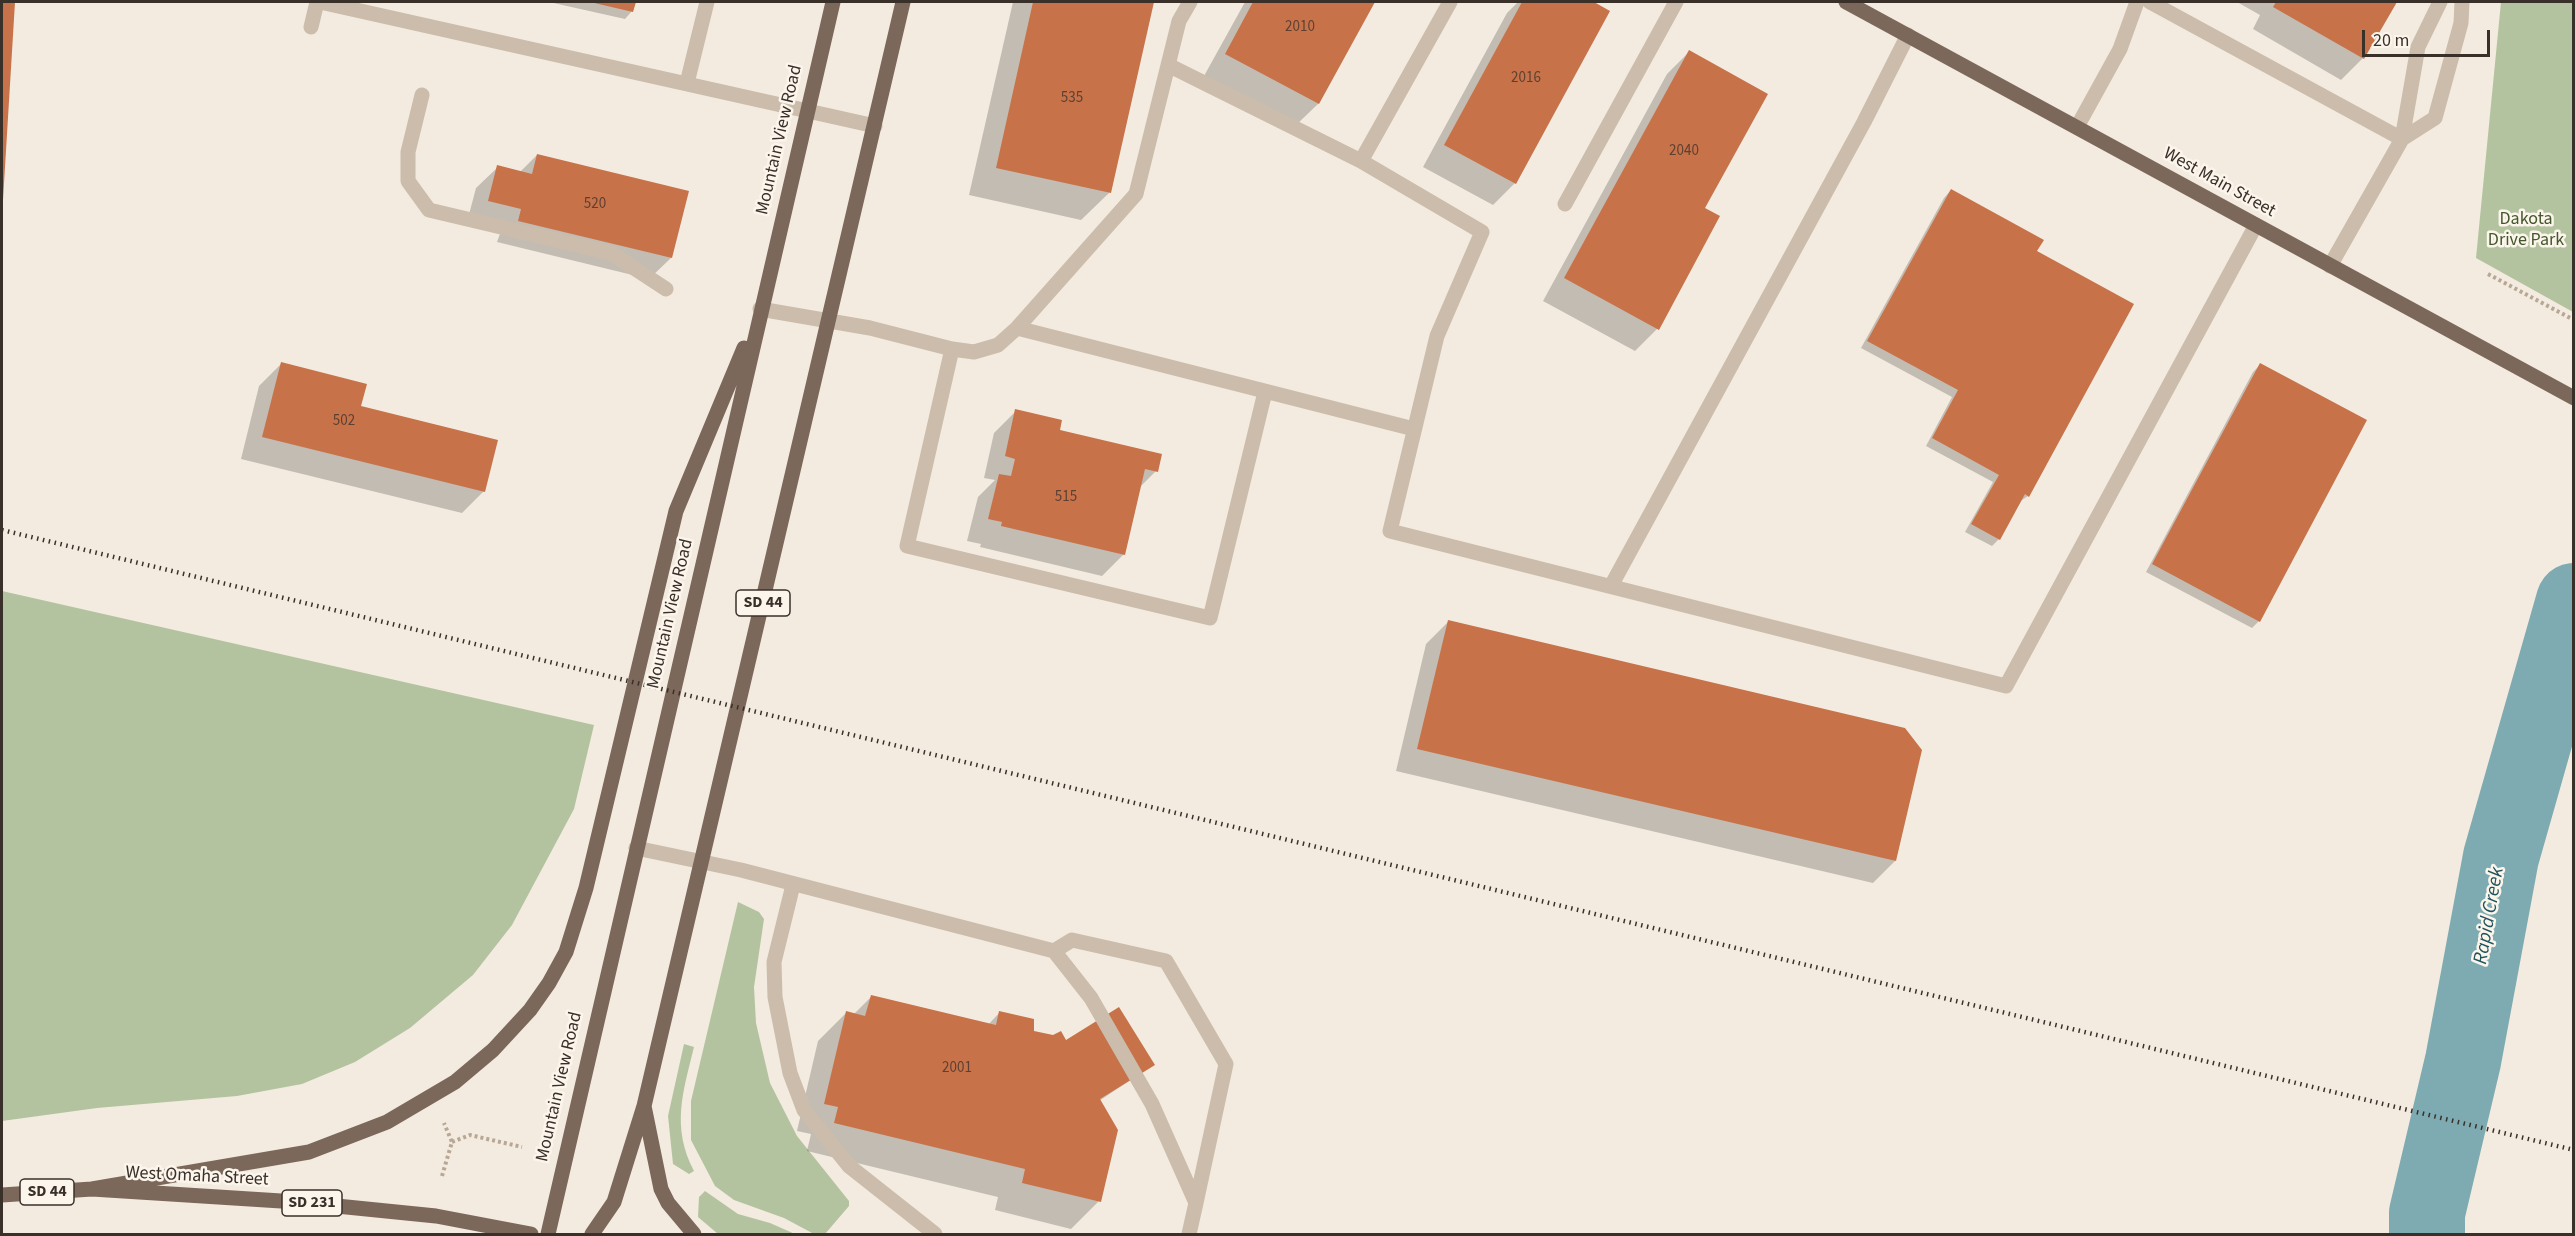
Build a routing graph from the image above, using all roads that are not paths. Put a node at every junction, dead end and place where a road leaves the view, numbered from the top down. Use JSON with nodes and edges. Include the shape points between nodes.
{"nodes":[{"id":1,"x":319,"y":2,"type":"edge"},
{"id":2,"x":707,"y":2,"type":"edge"},
{"id":3,"x":833,"y":2,"type":"edge"},
{"id":4,"x":903,"y":2,"type":"edge"},
{"id":5,"x":1190,"y":2,"type":"edge"},
{"id":6,"x":1450,"y":2,"type":"edge"},
{"id":7,"x":1676,"y":2,"type":"edge"},
{"id":8,"x":1846,"y":2,"type":"edge"},
{"id":9,"x":2137,"y":2,"type":"edge"},
{"id":10,"x":2150,"y":2,"type":"edge"},
{"id":11,"x":2440,"y":2,"type":"edge"},
{"id":12,"x":2462,"y":2,"type":"edge"},
{"id":13,"x":386,"y":9,"type":"edge"},
{"id":14,"x":311,"y":27,"type":"dead end"},
{"id":15,"x":1908,"y":35,"type":"junction"},
{"id":16,"x":1168,"y":65,"type":"junction"},
{"id":17,"x":687,"y":83,"type":"junction"},
{"id":18,"x":422,"y":94,"type":"dead end"},
{"id":19,"x":807,"y":110,"type":"junction"},
{"id":20,"x":875,"y":126,"type":"junction"},
{"id":21,"x":2077,"y":127,"type":"junction"},
{"id":22,"x":2402,"y":139,"type":"junction"},
{"id":23,"x":1361,"y":161,"type":"junction"},
{"id":24,"x":1565,"y":204,"type":"dead end"},
{"id":25,"x":2256,"y":225,"type":"junction"},
{"id":26,"x":2330,"y":266,"type":"junction"},
{"id":27,"x":666,"y":289,"type":"dead end"},
{"id":28,"x":760,"y":309,"type":"junction"},
{"id":29,"x":830,"y":323,"type":"junction"},
{"id":30,"x":1017,"y":328,"type":"junction"},
{"id":31,"x":952,"y":349,"type":"junction"},
{"id":32,"x":1265,"y":392,"type":"junction"},
{"id":33,"x":2574,"y":398,"type":"edge"},
{"id":34,"x":1413,"y":429,"type":"junction"},
{"id":35,"x":1611,"y":586,"type":"junction"},
{"id":36,"x":636,"y":848,"type":"junction"},
{"id":37,"x":702,"y":861,"type":"junction"},
{"id":38,"x":793,"y":885,"type":"junction"},
{"id":39,"x":1054,"y":951,"type":"junction"},
{"id":40,"x":644,"y":1106,"type":"junction"},
{"id":41,"x":92,"y":1189,"type":"junction"},
{"id":42,"x":2,"y":1195,"type":"edge"},
{"id":43,"x":1197,"y":1203,"type":"junction"},
{"id":44,"x":531,"y":1234,"type":"edge"},
{"id":45,"x":548,"y":1234,"type":"edge"},
{"id":46,"x":592,"y":1234,"type":"edge"},
{"id":47,"x":694,"y":1234,"type":"edge"},
{"id":48,"x":935,"y":1234,"type":"edge"},
{"id":49,"x":1189,"y":1234,"type":"edge"}],
"edges":[{"from":1,"to":13,"type":"street"},
{"from":1,"to":14,"type":"street"},
{"from":2,"to":17,"type":"street"},
{"from":3,"to":19,"type":"main road","name":"Mountain View Road","number":"SD 44"},
{"from":4,"to":20,"type":"main road","number":"SD 44"},
{"from":5,"to":16,"type":"street","via":[[1179,21]]},
{"from":6,"to":23,"type":"street"},
{"from":7,"to":24,"type":"street"},
{"from":8,"to":15,"type":"main road","name":"West Main Street"},
{"from":9,"to":21,"type":"street","via":[[2120,49]]},
{"from":10,"to":22,"type":"street"},
{"from":11,"to":22,"type":"street","via":[[2418,47]]},
{"from":12,"to":22,"type":"street","via":[[2461,23],[2435,118]]},
{"from":13,"to":17,"type":"street"},
{"from":15,"to":21,"type":"main road","name":"West Main Street"},
{"from":15,"to":35,"type":"street"},
{"from":16,"to":23,"type":"street"},
{"from":16,"to":30,"type":"street","via":[[1136,194]]},
{"from":17,"to":19,"type":"street"},
{"from":18,"to":27,"type":"street","via":[[408,152],[408,181],[429,210],[611,253]]},
{"from":19,"to":20,"type":"street"},
{"from":19,"to":28,"type":"main road","name":"Mountain View Road","number":"SD 44"},
{"from":20,"to":29,"type":"main road","number":"SD 44"},
{"from":21,"to":25,"type":"main road","name":"West Main Street"},
{"from":22,"to":26,"type":"street"},
{"from":23,"to":34,"type":"street","via":[[1482,232],[1437,336]]},
{"from":25,"to":26,"type":"main road","name":"West Main Street"},
{"from":25,"to":35,"type":"street","via":[[2006,686]]},
{"from":26,"to":33,"type":"main road","name":"West Main Street"},
{"from":28,"to":29,"type":"street"},
{"from":28,"to":36,"type":"main road","name":"Mountain View Road","number":"SD 44"},
{"from":28,"to":41,"type":"main road","number":"SD 44","via":[[676,511],[586,888],[566,952],[530,1010],[493,1050],[455,1082],[387,1122],[309,1152]]},
{"from":29,"to":31,"type":"street","via":[[870,328]]},
{"from":29,"to":37,"type":"main road","number":"SD 44"},
{"from":30,"to":31,"type":"street","via":[[998,345],[974,352]]},
{"from":30,"to":32,"type":"street"},
{"from":31,"to":32,"type":"street","via":[[907,546],[1210,618]]},
{"from":32,"to":34,"type":"street"},
{"from":34,"to":35,"type":"street","via":[[1390,531]]},
{"from":36,"to":37,"type":"street"},
{"from":36,"to":45,"type":"main road","name":"Mountain View Road","number":"SD 44"},
{"from":37,"to":38,"type":"street"},
{"from":37,"to":40,"type":"main road","number":"SD 44"},
{"from":38,"to":39,"type":"street"},
{"from":38,"to":48,"type":"street","via":[[774,962],[775,997],[790,1073],[804,1110],[849,1166]]},
{"from":39,"to":43,"type":"street","via":[[1091,998],[1152,1104]]},
{"from":39,"to":43,"type":"street","via":[[1072,940],[1166,961],[1226,1064]]},
{"from":40,"to":46,"type":"main road","number":"SD 44","via":[[614,1202]]},
{"from":40,"to":47,"type":"main road","via":[[661,1189]]},
{"from":41,"to":42,"type":"main road","name":"West Omaha Street","number":"SD 44"},
{"from":41,"to":44,"type":"main road","name":"West Omaha Street","number":"SD 231","via":[[297,1202],[436,1216]]},
{"from":43,"to":49,"type":"street"}]}
